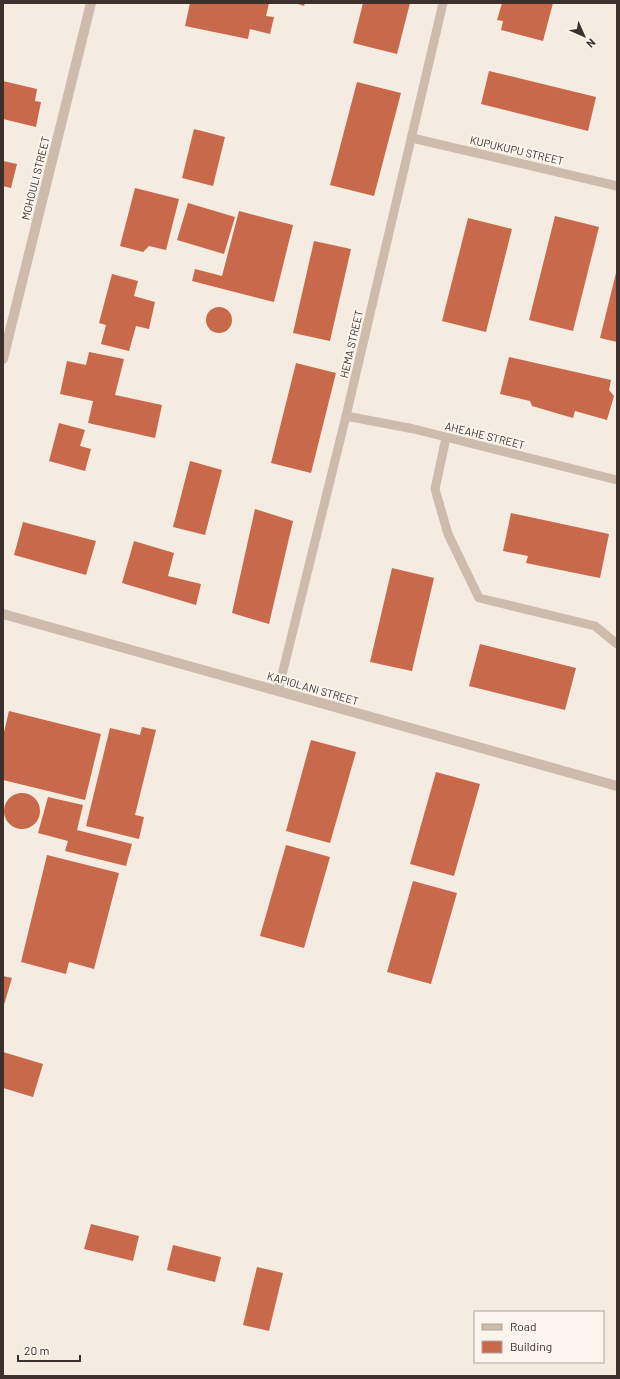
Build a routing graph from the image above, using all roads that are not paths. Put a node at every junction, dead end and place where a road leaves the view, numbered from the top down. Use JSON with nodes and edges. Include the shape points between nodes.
{"nodes":[{"id":1,"x":91,"y":3,"type":"edge"},
{"id":2,"x":443,"y":3,"type":"edge"},
{"id":3,"x":412,"y":138,"type":"junction"},
{"id":4,"x":617,"y":186,"type":"edge"},
{"id":5,"x":3,"y":359,"type":"edge"},
{"id":6,"x":346,"y":416,"type":"junction"},
{"id":7,"x":446,"y":438,"type":"junction"},
{"id":8,"x":617,"y":480,"type":"edge"},
{"id":9,"x":3,"y":614,"type":"edge"},
{"id":10,"x":617,"y":644,"type":"edge"},
{"id":11,"x":278,"y":691,"type":"junction"},
{"id":12,"x":617,"y":786,"type":"edge"}],
"edges":[{"from":1,"to":5,"type":"street","name":"MOHOULI STREET"},
{"from":2,"to":3,"type":"lane","name":"HEMA STREET"},
{"from":3,"to":4,"type":"lane","name":"KUPUKUPU STREET"},
{"from":3,"to":6,"type":"lane","name":"HEMA STREET"},
{"from":6,"to":7,"type":"lane","name":"AHEAHE STREET"},
{"from":6,"to":11,"type":"lane","name":"HEMA STREET"},
{"from":7,"to":8,"type":"lane","name":"AHEAHE STREET"},
{"from":7,"to":10,"type":"lane","via":[[435,489],[448,534],[480,598],[595,626]]},
{"from":9,"to":11,"type":"street","name":"KAPIOLANI STREET"},
{"from":11,"to":12,"type":"street","name":"KAPIOLANI STREET"}]}
